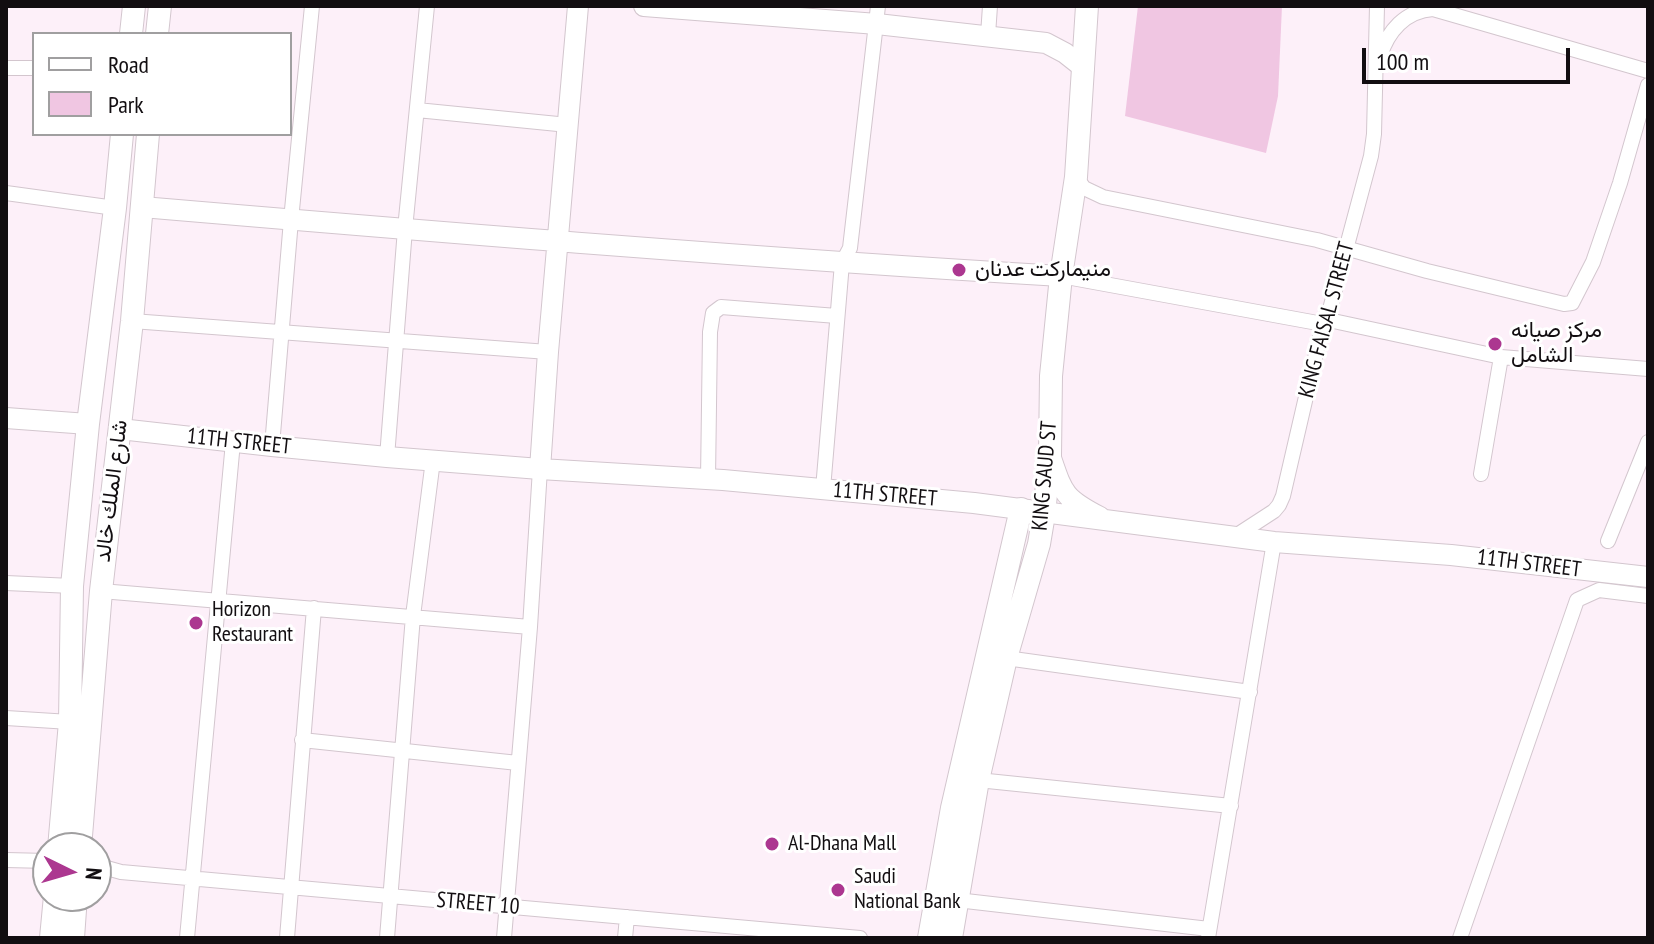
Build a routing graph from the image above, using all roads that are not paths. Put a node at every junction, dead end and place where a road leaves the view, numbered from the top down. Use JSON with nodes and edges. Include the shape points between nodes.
{"nodes":[{"id":1,"x":134,"y":6,"type":"edge"},
{"id":2,"x":160,"y":6,"type":"edge"},
{"id":3,"x":312,"y":6,"type":"edge"},
{"id":4,"x":427,"y":6,"type":"edge"},
{"id":5,"x":578,"y":6,"type":"edge"},
{"id":6,"x":644,"y":6,"type":"edge"},
{"id":7,"x":990,"y":6,"type":"edge"},
{"id":8,"x":1087,"y":6,"type":"edge"},
{"id":9,"x":1377,"y":6,"type":"edge"},
{"id":10,"x":1440,"y":9,"type":"edge"},
{"id":11,"x":877,"y":15,"type":"edge"},
{"id":12,"x":131,"y":32,"type":"edge"},
{"id":13,"x":157,"y":32,"type":"edge"},
{"id":14,"x":988,"y":35,"type":"junction"},
{"id":15,"x":6,"y":68,"type":"edge"},
{"id":16,"x":32,"y":68,"type":"edge"},
{"id":17,"x":1084,"y":68,"type":"junction"},
{"id":18,"x":1648,"y":71,"type":"edge"},
{"id":19,"x":1374,"y":79,"type":"junction"},
{"id":20,"x":1648,"y":85,"type":"edge"},
{"id":21,"x":417,"y":110,"type":"junction"},
{"id":22,"x":568,"y":125,"type":"junction"},
{"id":23,"x":122,"y":136,"type":"edge"},
{"id":24,"x":148,"y":136,"type":"edge"},
{"id":25,"x":1076,"y":177,"type":"junction"},
{"id":26,"x":6,"y":193,"type":"edge"},
{"id":27,"x":142,"y":207,"type":"junction"},
{"id":28,"x":115,"y":208,"type":"junction"},
{"id":29,"x":291,"y":220,"type":"junction"},
{"id":30,"x":405,"y":229,"type":"junction"},
{"id":31,"x":557,"y":242,"type":"junction"},
{"id":32,"x":1346,"y":247,"type":"junction"},
{"id":33,"x":842,"y":263,"type":"junction"},
{"id":34,"x":1061,"y":276,"type":"junction"},
{"id":35,"x":837,"y":316,"type":"junction"},
{"id":36,"x":132,"y":321,"type":"junction"},
{"id":37,"x":1324,"y":322,"type":"junction"},
{"id":38,"x":281,"y":332,"type":"junction"},
{"id":39,"x":397,"y":340,"type":"junction"},
{"id":40,"x":548,"y":352,"type":"junction"},
{"id":41,"x":1501,"y":357,"type":"junction"},
{"id":42,"x":1648,"y":369,"type":"edge"},
{"id":43,"x":6,"y":418,"type":"edge"},
{"id":44,"x":88,"y":424,"type":"junction"},
{"id":45,"x":120,"y":429,"type":"junction"},
{"id":46,"x":233,"y":442,"type":"junction"},
{"id":47,"x":1648,"y":442,"type":"edge"},
{"id":48,"x":272,"y":446,"type":"junction"},
{"id":49,"x":1050,"y":455,"type":"junction"},
{"id":50,"x":387,"y":457,"type":"junction"},
{"id":51,"x":433,"y":460,"type":"junction"},
{"id":52,"x":540,"y":469,"type":"junction"},
{"id":53,"x":1481,"y":474,"type":"dead end"},
{"id":54,"x":708,"y":479,"type":"junction"},
{"id":55,"x":823,"y":489,"type":"junction"},
{"id":56,"x":1021,"y":509,"type":"junction"},
{"id":57,"x":1044,"y":514,"type":"junction"},
{"id":58,"x":1111,"y":522,"type":"junction"},
{"id":59,"x":1234,"y":537,"type":"junction"},
{"id":60,"x":1608,"y":541,"type":"dead end"},
{"id":61,"x":1274,"y":542,"type":"junction"},
{"id":62,"x":1648,"y":577,"type":"edge"},
{"id":63,"x":6,"y":583,"type":"edge"},
{"id":64,"x":72,"y":586,"type":"junction"},
{"id":65,"x":101,"y":591,"type":"junction"},
{"id":66,"x":1648,"y":596,"type":"edge"},
{"id":67,"x":217,"y":600,"type":"junction"},
{"id":68,"x":314,"y":608,"type":"junction"},
{"id":69,"x":413,"y":616,"type":"junction"},
{"id":70,"x":530,"y":627,"type":"junction"},
{"id":71,"x":1006,"y":658,"type":"junction"},
{"id":72,"x":1250,"y":692,"type":"junction"},
{"id":73,"x":6,"y":718,"type":"edge"},
{"id":74,"x":70,"y":722,"type":"junction"},
{"id":75,"x":302,"y":740,"type":"junction"},
{"id":76,"x":404,"y":751,"type":"junction"},
{"id":77,"x":518,"y":763,"type":"junction"},
{"id":78,"x":978,"y":780,"type":"junction"},
{"id":79,"x":1231,"y":806,"type":"junction"},
{"id":80,"x":60,"y":832,"type":"edge"},
{"id":81,"x":81,"y":832,"type":"edge"},
{"id":82,"x":6,"y":860,"type":"edge"},
{"id":83,"x":32,"y":861,"type":"edge"},
{"id":84,"x":112,"y":869,"type":"edge"},
{"id":85,"x":194,"y":878,"type":"junction"},
{"id":86,"x":291,"y":887,"type":"junction"},
{"id":87,"x":391,"y":896,"type":"junction"},
{"id":88,"x":957,"y":900,"type":"junction"},
{"id":89,"x":506,"y":906,"type":"junction"},
{"id":90,"x":53,"y":912,"type":"edge"},
{"id":91,"x":75,"y":912,"type":"edge"},
{"id":92,"x":627,"y":917,"type":"junction"},
{"id":93,"x":743,"y":933,"type":"edge"},
{"id":94,"x":1208,"y":934,"type":"edge"},
{"id":95,"x":51,"y":938,"type":"edge"},
{"id":96,"x":73,"y":938,"type":"edge"},
{"id":97,"x":187,"y":938,"type":"edge"},
{"id":98,"x":287,"y":938,"type":"edge"},
{"id":99,"x":387,"y":938,"type":"edge"},
{"id":100,"x":504,"y":938,"type":"edge"},
{"id":101,"x":625,"y":938,"type":"edge"},
{"id":102,"x":854,"y":938,"type":"edge"},
{"id":103,"x":860,"y":938,"type":"edge"},
{"id":104,"x":929,"y":938,"type":"edge"},
{"id":105,"x":951,"y":938,"type":"edge"},
{"id":106,"x":1460,"y":938,"type":"edge"}],
"edges":[{"from":1,"to":12,"type":"main road"},
{"from":2,"to":13,"type":"main road"},
{"from":3,"to":29,"type":"street"},
{"from":4,"to":21,"type":"street"},
{"from":5,"to":22,"type":"street"},
{"from":6,"to":11,"type":"street"},
{"from":7,"to":14,"type":"street"},
{"from":8,"to":17,"type":"main road","name":"KING SAUD ST"},
{"from":9,"to":19,"type":"street"},
{"from":10,"to":18,"type":"street"},
{"from":10,"to":19,"type":"street","via":[[1411,15],[1394,29],[1382,48]]},
{"from":11,"to":14,"type":"street"},
{"from":11,"to":33,"type":"street","via":[[850,248]]},
{"from":14,"to":17,"type":"street","via":[[1046,43]]},
{"from":15,"to":16,"type":"street"},
{"from":17,"to":25,"type":"main road","name":"KING SAUD ST"},
{"from":19,"to":32,"type":"street","name":"KING FAISAL STREET","via":[[1371,156]]},
{"from":20,"to":32,"type":"street","via":[[1593,262],[1572,303]]},
{"from":21,"to":22,"type":"street"},
{"from":21,"to":30,"type":"street"},
{"from":22,"to":31,"type":"street"},
{"from":23,"to":28,"type":"main road","name":"شارع الملك خالد"},
{"from":24,"to":27,"type":"main road","name":"شارع الملك خالد"},
{"from":25,"to":32,"type":"street","via":[[1084,188],[1103,197]]},
{"from":25,"to":34,"type":"main road","name":"KING SAUD ST"},
{"from":26,"to":28,"type":"street"},
{"from":27,"to":29,"type":"street"},
{"from":27,"to":36,"type":"main road","name":"شارع الملك خالد"},
{"from":28,"to":44,"type":"main road","name":"شارع الملك خالد"},
{"from":29,"to":30,"type":"street"},
{"from":29,"to":38,"type":"street"},
{"from":30,"to":31,"type":"street"},
{"from":30,"to":39,"type":"street"},
{"from":31,"to":33,"type":"street"},
{"from":31,"to":40,"type":"street"},
{"from":32,"to":37,"type":"street","name":"KING FAISAL STREET"},
{"from":33,"to":34,"type":"street"},
{"from":33,"to":35,"type":"street"},
{"from":34,"to":37,"type":"street"},
{"from":34,"to":49,"type":"main road","name":"KING SAUD ST"},
{"from":35,"to":54,"type":"street","via":[[721,307],[713,313]]},
{"from":35,"to":55,"type":"street"},
{"from":36,"to":38,"type":"street"},
{"from":36,"to":45,"type":"main road","name":"شارع الملك خالد"},
{"from":37,"to":41,"type":"street"},
{"from":37,"to":59,"type":"street","name":"KING FAISAL STREET","via":[[1283,496],[1274,511]]},
{"from":38,"to":39,"type":"street"},
{"from":38,"to":48,"type":"street"},
{"from":39,"to":40,"type":"street"},
{"from":39,"to":50,"type":"street"},
{"from":40,"to":52,"type":"street"},
{"from":41,"to":42,"type":"street"},
{"from":41,"to":53,"type":"street"},
{"from":43,"to":44,"type":"street"},
{"from":44,"to":45,"type":"main road"},
{"from":44,"to":64,"type":"main road","name":"شارع الملك خالد"},
{"from":45,"to":46,"type":"street","name":"11TH STREET"},
{"from":45,"to":65,"type":"main road","name":"شارع الملك خالد"},
{"from":46,"to":48,"type":"street","name":"11TH STREET"},
{"from":46,"to":67,"type":"street"},
{"from":47,"to":60,"type":"street"},
{"from":48,"to":50,"type":"street","name":"11TH STREET"},
{"from":49,"to":57,"type":"main road","name":"KING SAUD ST"},
{"from":49,"to":58,"type":"street","via":[[1062,490],[1080,507]]},
{"from":50,"to":51,"type":"street","name":"11TH STREET"},
{"from":51,"to":52,"type":"street","name":"11TH STREET"},
{"from":51,"to":69,"type":"street"},
{"from":52,"to":54,"type":"street","name":"11TH STREET"},
{"from":52,"to":70,"type":"street"},
{"from":54,"to":55,"type":"street","name":"11TH STREET"},
{"from":55,"to":56,"type":"street","name":"11TH STREET"},
{"from":56,"to":57,"type":"street","name":"11TH STREET"},
{"from":56,"to":104,"type":"main road","name":"KING SAUD ST","via":[[952,808]]},
{"from":57,"to":58,"type":"street","name":"11TH STREET"},
{"from":57,"to":71,"type":"main road","name":"KING SAUD ST"},
{"from":58,"to":59,"type":"street","name":"11TH STREET"},
{"from":59,"to":61,"type":"street","name":"11TH STREET"},
{"from":61,"to":62,"type":"street","name":"11TH STREET"},
{"from":61,"to":72,"type":"street"},
{"from":63,"to":64,"type":"street"},
{"from":64,"to":74,"type":"main road","name":"شارع الملك خالد"},
{"from":65,"to":67,"type":"street"},
{"from":65,"to":81,"type":"main road","name":"شارع الملك خالد"},
{"from":66,"to":106,"type":"street","via":[[1599,590],[1577,600]]},
{"from":67,"to":68,"type":"street"},
{"from":67,"to":85,"type":"street"},
{"from":68,"to":69,"type":"street"},
{"from":68,"to":75,"type":"street"},
{"from":69,"to":70,"type":"street"},
{"from":69,"to":76,"type":"street"},
{"from":70,"to":77,"type":"street"},
{"from":71,"to":72,"type":"street"},
{"from":71,"to":78,"type":"main road","name":"KING SAUD ST"},
{"from":72,"to":79,"type":"street"},
{"from":73,"to":74,"type":"street"},
{"from":74,"to":80,"type":"main road","name":"شارع الملك خالد"},
{"from":75,"to":76,"type":"street"},
{"from":75,"to":86,"type":"street"},
{"from":76,"to":77,"type":"street"},
{"from":76,"to":87,"type":"street"},
{"from":77,"to":89,"type":"street"},
{"from":78,"to":79,"type":"street"},
{"from":78,"to":88,"type":"main road","name":"KING SAUD ST"},
{"from":79,"to":94,"type":"street"},
{"from":82,"to":83,"type":"street"},
{"from":84,"to":85,"type":"street","name":"STREET 10"},
{"from":85,"to":86,"type":"street","name":"STREET 10"},
{"from":85,"to":97,"type":"street"},
{"from":86,"to":87,"type":"street","name":"STREET 10"},
{"from":86,"to":98,"type":"street"},
{"from":87,"to":89,"type":"street","name":"STREET 10"},
{"from":87,"to":99,"type":"street"},
{"from":88,"to":94,"type":"street"},
{"from":88,"to":105,"type":"main road","name":"KING SAUD ST"},
{"from":89,"to":92,"type":"street","name":"STREET 10"},
{"from":89,"to":100,"type":"street"},
{"from":90,"to":95,"type":"main road"},
{"from":91,"to":96,"type":"main road"},
{"from":92,"to":93,"type":"street","name":"STREET 10"},
{"from":92,"to":101,"type":"street"},
{"from":93,"to":102,"type":"street","name":"STREET 10"},
{"from":102,"to":103,"type":"street","name":"STREET 10"}]}
